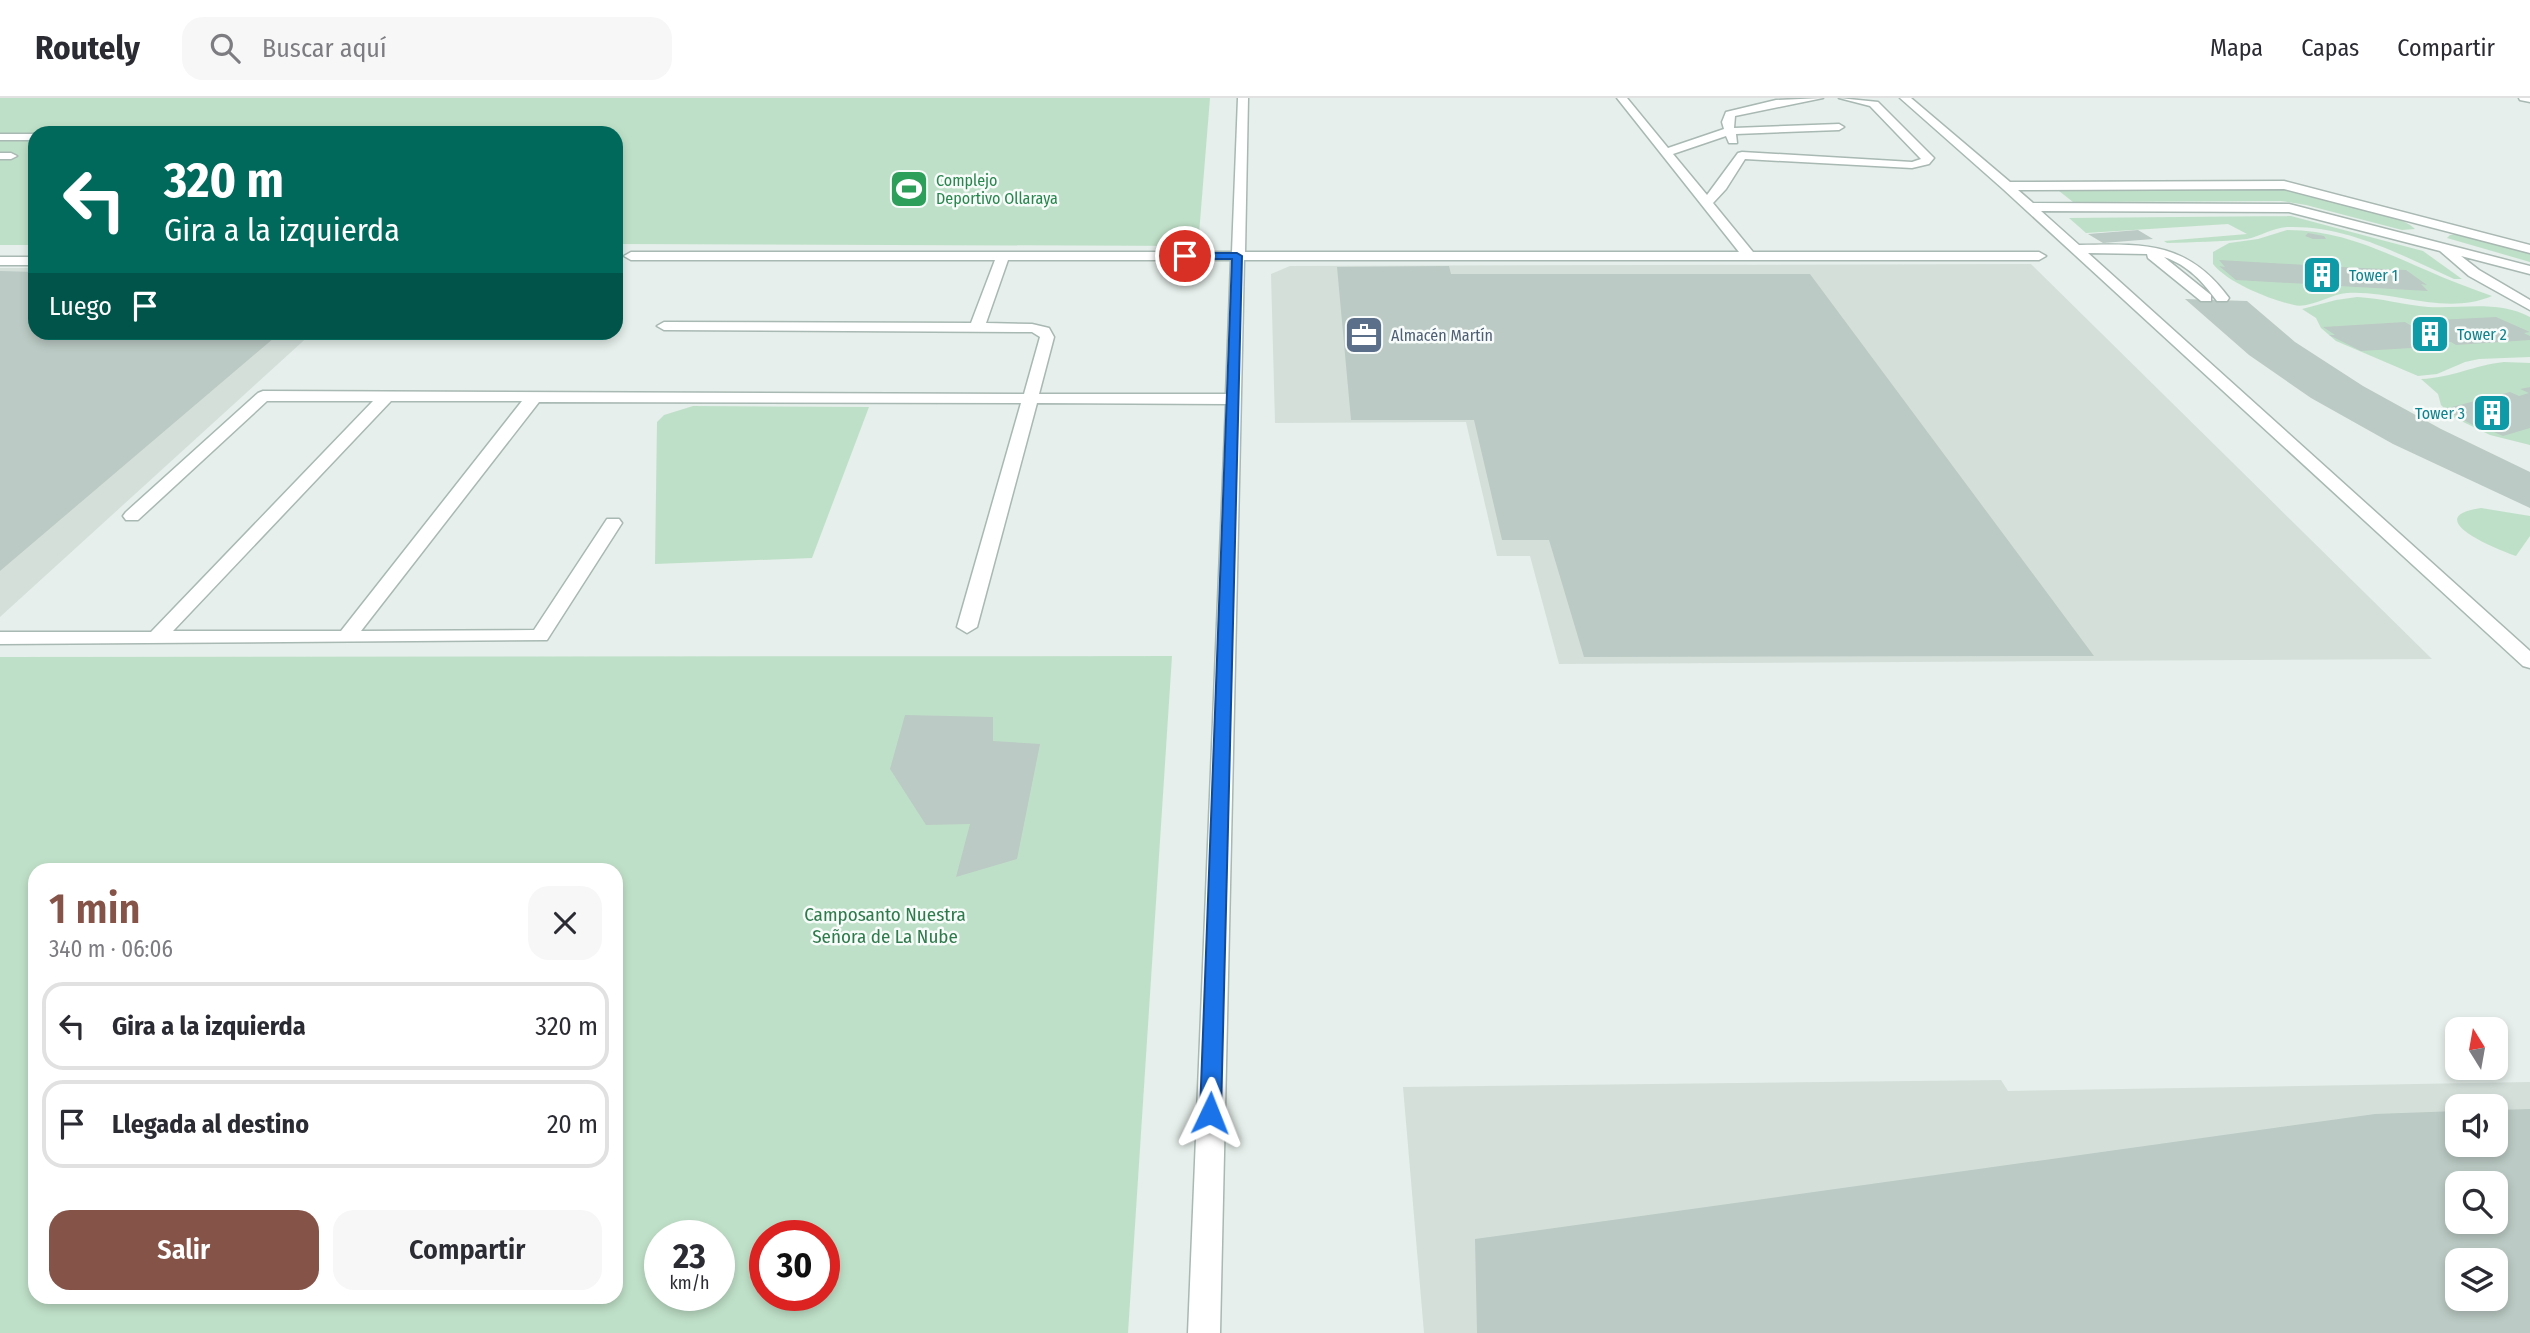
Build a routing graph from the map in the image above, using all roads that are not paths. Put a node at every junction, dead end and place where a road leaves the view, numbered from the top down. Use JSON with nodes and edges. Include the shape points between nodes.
{"nodes":[{"id":1,"x":1244,"y":98,"type":"edge"},
{"id":2,"x":1622,"y":98,"type":"edge"},
{"id":3,"x":1818,"y":98,"type":"edge"},
{"id":4,"x":1844,"y":98,"type":"edge"},
{"id":5,"x":1905,"y":98,"type":"edge"},
{"id":6,"x":2524,"y":98,"type":"edge"},
{"id":7,"x":2530,"y":99,"type":"edge"},
{"id":8,"x":1839,"y":127,"type":"dead end"},
{"id":9,"x":1729,"y":131,"type":"junction"},
{"id":10,"x":0,"y":137,"type":"edge"},
{"id":11,"x":28,"y":137,"type":"edge"},
{"id":12,"x":1666,"y":153,"type":"junction"},
{"id":13,"x":1742,"y":155,"type":"junction"},
{"id":14,"x":2007,"y":186,"type":"junction"},
{"id":15,"x":1706,"y":203,"type":"junction"},
{"id":16,"x":2029,"y":207,"type":"junction"},
{"id":17,"x":2430,"y":223,"type":"junction"},
{"id":18,"x":2441,"y":246,"type":"junction"},
{"id":19,"x":2530,"y":249,"type":"edge"},
{"id":20,"x":2076,"y":250,"type":"junction"},
{"id":21,"x":2143,"y":250,"type":"junction"},
{"id":22,"x":631,"y":256,"type":"dead end"},
{"id":23,"x":1003,"y":256,"type":"junction"},
{"id":24,"x":1237,"y":256,"type":"junction"},
{"id":25,"x":1749,"y":256,"type":"junction"},
{"id":26,"x":2039,"y":257,"type":"dead end"},
{"id":27,"x":0,"y":261,"type":"edge"},
{"id":28,"x":28,"y":261,"type":"edge"},
{"id":29,"x":2530,"y":270,"type":"edge"},
{"id":30,"x":2206,"y":298,"type":"dead end"},
{"id":31,"x":2222,"y":298,"type":"dead end"},
{"id":32,"x":2530,"y":306,"type":"edge"},
{"id":33,"x":664,"y":326,"type":"dead end"},
{"id":34,"x":977,"y":327,"type":"junction"},
{"id":35,"x":386,"y":397,"type":"junction"},
{"id":36,"x":534,"y":397,"type":"junction"},
{"id":37,"x":1031,"y":398,"type":"junction"},
{"id":38,"x":1232,"y":399,"type":"junction"},
{"id":39,"x":132,"y":516,"type":"dead end"},
{"id":40,"x":613,"y":523,"type":"dead end"},
{"id":41,"x":967,"y":627,"type":"dead end"},
{"id":42,"x":346,"y":636,"type":"junction"},
{"id":43,"x":157,"y":637,"type":"junction"},
{"id":44,"x":0,"y":638,"type":"edge"},
{"id":45,"x":2530,"y":662,"type":"edge"},
{"id":46,"x":1204,"y":1333,"type":"edge"}],
"edges":[{"from":1,"to":24,"type":"street"},
{"from":2,"to":12,"type":"street"},
{"from":3,"to":9,"type":"street","via":[[1730,114]]},
{"from":4,"to":13,"type":"street","via":[[1874,104],[1928,158],[1925,162]]},
{"from":5,"to":14,"type":"street"},
{"from":6,"to":7,"type":"street"},
{"from":8,"to":9,"type":"street"},
{"from":9,"to":12,"type":"street"},
{"from":9,"to":13,"type":"street"},
{"from":10,"to":11,"type":"street"},
{"from":12,"to":15,"type":"street"},
{"from":13,"to":15,"type":"street"},
{"from":14,"to":16,"type":"street"},
{"from":14,"to":17,"type":"street","via":[[2284,186]]},
{"from":15,"to":25,"type":"street"},
{"from":16,"to":18,"type":"street","via":[[2289,208]]},
{"from":16,"to":20,"type":"street"},
{"from":17,"to":18,"type":"street"},
{"from":17,"to":19,"type":"street"},
{"from":18,"to":29,"type":"street"},
{"from":18,"to":32,"type":"street","via":[[2474,273]]},
{"from":20,"to":21,"type":"street"},
{"from":20,"to":45,"type":"street"},
{"from":21,"to":30,"type":"street","via":[[2162,260]]},
{"from":21,"to":31,"type":"street","via":[[2194,265]]},
{"from":22,"to":23,"type":"street"},
{"from":23,"to":24,"type":"street"},
{"from":23,"to":34,"type":"street"},
{"from":24,"to":25,"type":"street"},
{"from":24,"to":38,"type":"street"},
{"from":25,"to":26,"type":"street"},
{"from":27,"to":28,"type":"street"},
{"from":33,"to":34,"type":"street"},
{"from":34,"to":37,"type":"street","via":[[1044,331],[1047,337]]},
{"from":35,"to":36,"type":"street"},
{"from":35,"to":39,"type":"street","via":[[263,396]]},
{"from":35,"to":43,"type":"street"},
{"from":36,"to":37,"type":"street"},
{"from":36,"to":42,"type":"street"},
{"from":37,"to":38,"type":"street"},
{"from":37,"to":41,"type":"street"},
{"from":38,"to":46,"type":"street"},
{"from":40,"to":42,"type":"street","via":[[540,636]]},
{"from":42,"to":43,"type":"street"},
{"from":43,"to":44,"type":"street"}]}
